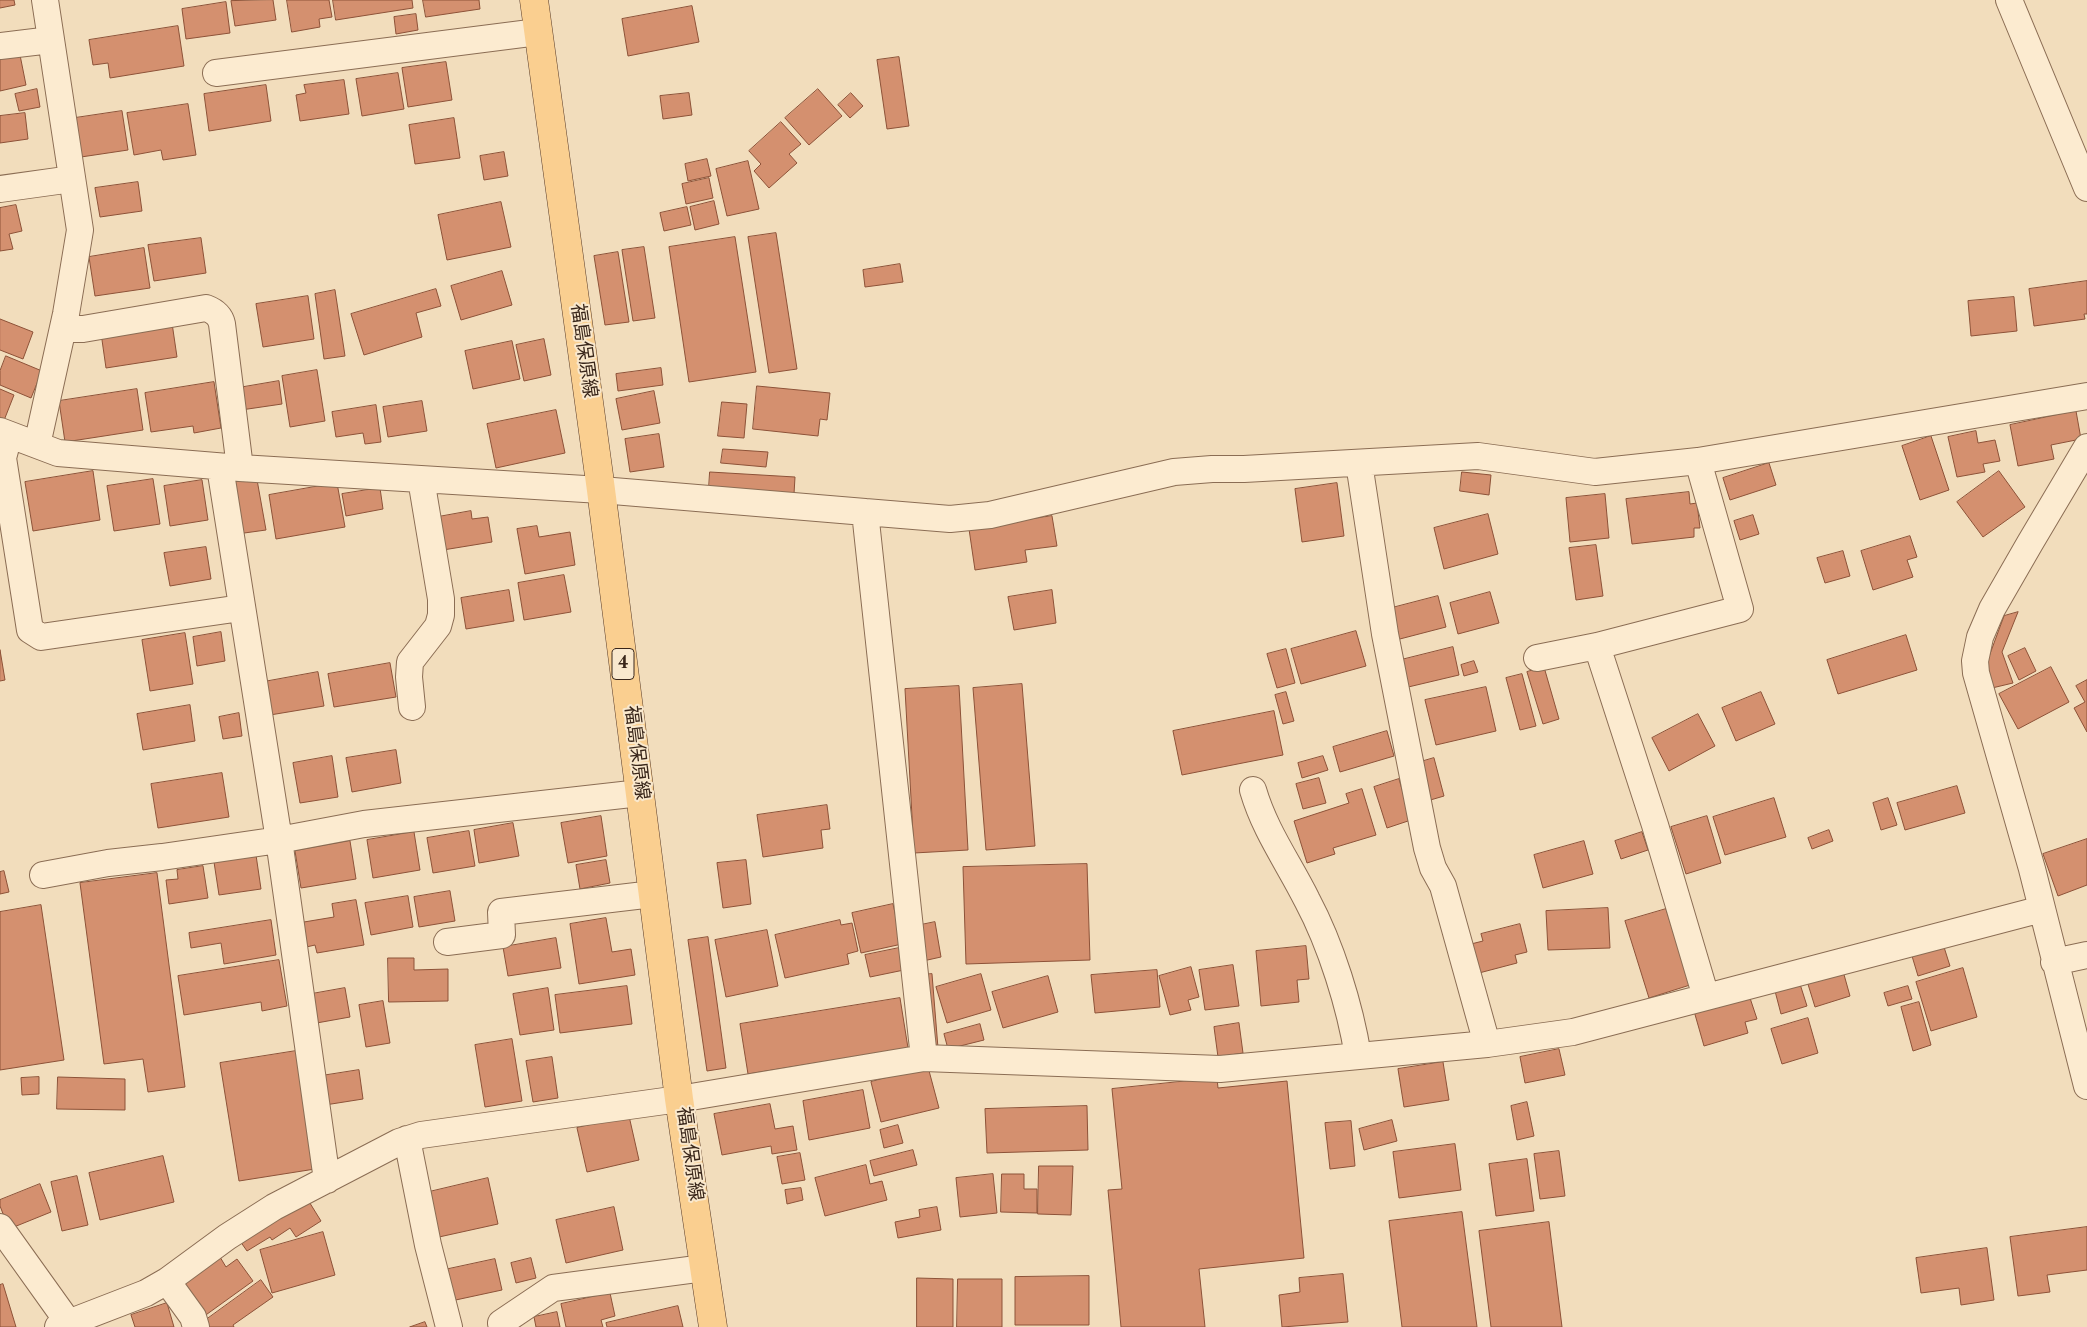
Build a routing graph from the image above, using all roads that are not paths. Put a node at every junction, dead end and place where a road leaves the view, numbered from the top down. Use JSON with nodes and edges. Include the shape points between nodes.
{"nodes":[{"id":1,"x":45,"y":0,"type":"edge"},
{"id":2,"x":534,"y":0,"type":"edge"},
{"id":3,"x":2009,"y":0,"type":"edge"},
{"id":4,"x":538,"y":32,"type":"junction"},
{"id":5,"x":51,"y":40,"type":"junction"},
{"id":6,"x":0,"y":46,"type":"edge"},
{"id":7,"x":216,"y":73,"type":"dead end"},
{"id":8,"x":72,"y":179,"type":"junction"},
{"id":9,"x":2087,"y":188,"type":"edge"},
{"id":10,"x":0,"y":190,"type":"edge"},
{"id":11,"x":63,"y":329,"type":"junction"},
{"id":12,"x":2087,"y":396,"type":"edge"},
{"id":13,"x":4,"y":433,"type":"edge"},
{"id":14,"x":37,"y":445,"type":"junction"},
{"id":15,"x":2087,"y":447,"type":"edge"},
{"id":16,"x":1698,"y":461,"type":"junction"},
{"id":17,"x":1359,"y":463,"type":"junction"},
{"id":18,"x":230,"y":468,"type":"junction"},
{"id":19,"x":421,"y":479,"type":"junction"},
{"id":20,"x":601,"y":490,"type":"junction"},
{"id":21,"x":865,"y":512,"type":"junction"},
{"id":22,"x":241,"y":608,"type":"junction"},
{"id":23,"x":1597,"y":646,"type":"junction"},
{"id":24,"x":1536,"y":658,"type":"dead end"},
{"id":25,"x":412,"y":707,"type":"dead end"},
{"id":26,"x":1253,"y":790,"type":"dead end"},
{"id":27,"x":640,"y":793,"type":"junction"},
{"id":28,"x":278,"y":840,"type":"junction"},
{"id":29,"x":43,"y":875,"type":"dead end"},
{"id":30,"x":653,"y":894,"type":"junction"},
{"id":31,"x":2042,"y":909,"type":"junction"},
{"id":32,"x":447,"y":942,"type":"dead end"},
{"id":33,"x":2087,"y":955,"type":"edge"},
{"id":34,"x":2054,"y":962,"type":"junction"},
{"id":35,"x":1706,"y":997,"type":"junction"},
{"id":36,"x":1487,"y":1044,"type":"junction"},
{"id":37,"x":1358,"y":1056,"type":"junction"},
{"id":38,"x":924,"y":1058,"type":"junction"},
{"id":39,"x":2087,"y":1086,"type":"edge"},
{"id":40,"x":679,"y":1099,"type":"junction"},
{"id":41,"x":407,"y":1140,"type":"junction"},
{"id":42,"x":327,"y":1180,"type":"junction"},
{"id":43,"x":0,"y":1227,"type":"edge"},
{"id":44,"x":704,"y":1268,"type":"junction"},
{"id":45,"x":167,"y":1281,"type":"junction"},
{"id":46,"x":501,"y":1323,"type":"dead end"},
{"id":47,"x":63,"y":1325,"type":"edge"},
{"id":48,"x":196,"y":1327,"type":"edge"},
{"id":49,"x":449,"y":1327,"type":"edge"},
{"id":50,"x":713,"y":1327,"type":"edge"}],
"edges":[{"from":1,"to":5,"type":"street"},
{"from":2,"to":4,"type":"main road","name":"福島保原線","number":"4"},
{"from":3,"to":9,"type":"street"},
{"from":4,"to":7,"type":"street"},
{"from":4,"to":20,"type":"main road","name":"福島保原線","number":"4"},
{"from":5,"to":6,"type":"street"},
{"from":5,"to":8,"type":"street"},
{"from":8,"to":10,"type":"street"},
{"from":8,"to":11,"type":"street","via":[[80,230]]},
{"from":11,"to":14,"type":"street"},
{"from":11,"to":18,"type":"street","via":[[83,329],[206,308],[214,311],[222,324]]},
{"from":12,"to":16,"type":"street"},
{"from":13,"to":14,"type":"street"},
{"from":13,"to":22,"type":"street","via":[[4,458],[30,630],[41,637]]},
{"from":14,"to":18,"type":"street","via":[[58,453]]},
{"from":15,"to":31,"type":"street","via":[[1992,610],[1980,637],[1975,661]]},
{"from":16,"to":17,"type":"street","via":[[1595,472],[1478,456]]},
{"from":16,"to":23,"type":"street","via":[[1740,609]]},
{"from":17,"to":21,"type":"street","via":[[1174,472],[990,515],[950,519]]},
{"from":17,"to":36,"type":"street","via":[[1385,634],[1427,848],[1442,886]]},
{"from":18,"to":19,"type":"street"},
{"from":18,"to":22,"type":"street"},
{"from":19,"to":20,"type":"street"},
{"from":19,"to":25,"type":"street","via":[[441,615],[438,626],[410,662],[408,677]]},
{"from":20,"to":21,"type":"street"},
{"from":20,"to":27,"type":"main road","name":"福島保原線","number":"4"},
{"from":21,"to":38,"type":"street"},
{"from":22,"to":28,"type":"street"},
{"from":23,"to":24,"type":"street"},
{"from":23,"to":35,"type":"street"},
{"from":26,"to":37,"type":"street","via":[[1266,826],[1321,931],[1353,1025]]},
{"from":27,"to":28,"type":"street","via":[[364,824]]},
{"from":27,"to":30,"type":"main road","name":"福島保原線","number":"4"},
{"from":28,"to":29,"type":"street"},
{"from":28,"to":42,"type":"street"},
{"from":30,"to":32,"type":"street","via":[[500,912],[502,935]]},
{"from":30,"to":40,"type":"main road","name":"福島保原線","number":"4"},
{"from":31,"to":34,"type":"street"},
{"from":31,"to":35,"type":"street"},
{"from":33,"to":34,"type":"street"},
{"from":34,"to":39,"type":"street"},
{"from":35,"to":36,"type":"street","via":[[1573,1032]]},
{"from":36,"to":37,"type":"street"},
{"from":37,"to":38,"type":"street","via":[[1220,1069]]},
{"from":38,"to":40,"type":"street"},
{"from":40,"to":41,"type":"street","via":[[427,1134]]},
{"from":40,"to":44,"type":"main road","name":"福島保原線","number":"4"},
{"from":41,"to":42,"type":"street"},
{"from":41,"to":49,"type":"street","via":[[428,1245]]},
{"from":42,"to":45,"type":"street","via":[[227,1236]]},
{"from":43,"to":47,"type":"street","via":[[63,1315]]},
{"from":44,"to":46,"type":"street","via":[[553,1288]]},
{"from":44,"to":50,"type":"main road","name":"福島保原線","number":"4"},
{"from":45,"to":47,"type":"street","via":[[146,1293]]},
{"from":45,"to":48,"type":"street","via":[[193,1317]]}]}
